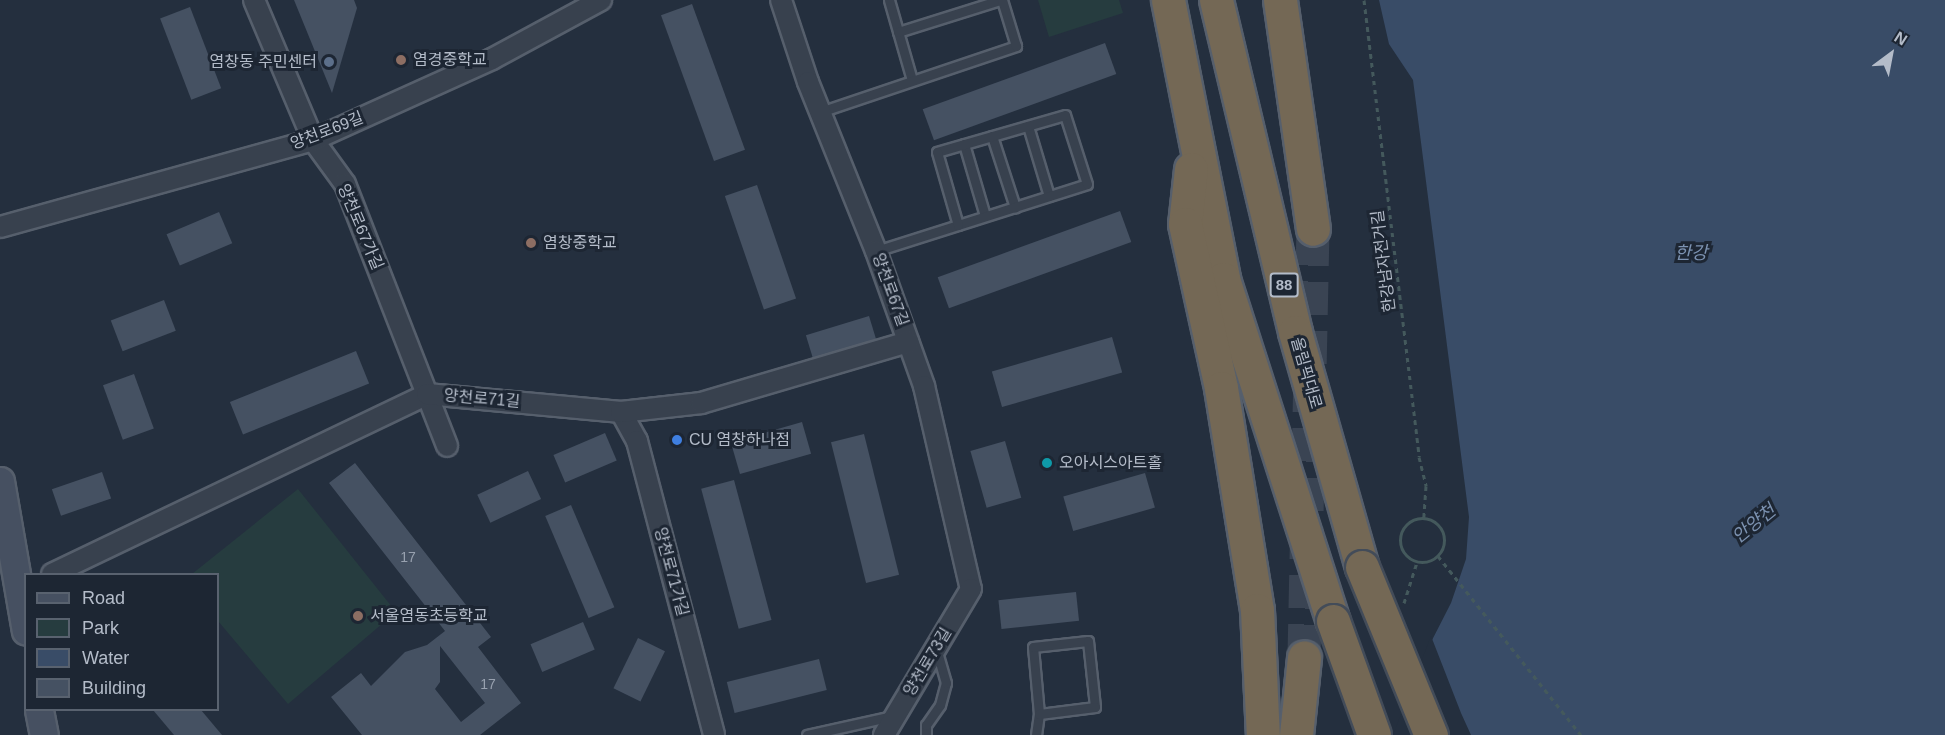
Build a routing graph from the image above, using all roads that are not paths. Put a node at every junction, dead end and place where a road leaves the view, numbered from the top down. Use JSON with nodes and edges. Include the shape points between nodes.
{"nodes":[{"id":1,"x":254,"y":0,"type":"edge"},
{"id":2,"x":601,"y":0,"type":"edge"},
{"id":3,"x":781,"y":0,"type":"edge"},
{"id":4,"x":889,"y":0,"type":"edge"},
{"id":5,"x":1001,"y":0,"type":"edge"},
{"id":6,"x":1168,"y":0,"type":"edge"},
{"id":7,"x":1216,"y":0,"type":"edge"},
{"id":8,"x":1280,"y":0,"type":"edge"},
{"id":9,"x":898,"y":32,"type":"junction"},
{"id":10,"x":912,"y":80,"type":"junction"},
{"id":11,"x":820,"y":112,"type":"junction"},
{"id":12,"x":1028,"y":126,"type":"junction"},
{"id":13,"x":1194,"y":135,"type":"junction"},
{"id":14,"x":992,"y":136,"type":"junction"},
{"id":15,"x":313,"y":140,"type":"junction"},
{"id":16,"x":964,"y":144,"type":"junction"},
{"id":17,"x":1049,"y":196,"type":"junction"},
{"id":18,"x":1015,"y":207,"type":"junction"},
{"id":19,"x":985,"y":216,"type":"junction"},
{"id":20,"x":958,"y":225,"type":"junction"},
{"id":21,"x":0,"y":227,"type":"edge"},
{"id":22,"x":1313,"y":229,"type":"tunnel mouth"},
{"id":23,"x":876,"y":251,"type":"junction"},
{"id":24,"x":908,"y":342,"type":"junction"},
{"id":25,"x":427,"y":394,"type":"junction"},
{"id":26,"x":621,"y":412,"type":"junction"},
{"id":27,"x":447,"y":446,"type":"dead end"},
{"id":28,"x":0,"y":481,"type":"edge"},
{"id":29,"x":54,"y":573,"type":"edge"},
{"id":30,"x":22,"y":589,"type":"edge"},
{"id":31,"x":971,"y":589,"type":"joint"},
{"id":32,"x":24,"y":610,"type":"edge"},
{"id":33,"x":936,"y":647,"type":"junction"},
{"id":34,"x":1304,"y":657,"type":"tunnel mouth"},
{"id":35,"x":39,"y":711,"type":"edge"},
{"id":36,"x":1040,"y":714,"type":"junction"},
{"id":37,"x":895,"y":716,"type":"junction"},
{"id":38,"x":44,"y":735,"type":"edge"},
{"id":39,"x":714,"y":735,"type":"edge"},
{"id":40,"x":807,"y":735,"type":"edge"},
{"id":41,"x":884,"y":735,"type":"edge"},
{"id":42,"x":926,"y":735,"type":"edge"},
{"id":43,"x":1036,"y":735,"type":"edge"},
{"id":44,"x":1263,"y":735,"type":"edge"},
{"id":45,"x":1296,"y":735,"type":"edge"},
{"id":46,"x":1374,"y":735,"type":"edge"},
{"id":47,"x":1431,"y":735,"type":"edge"}],
"edges":[{"from":1,"to":15,"type":"street","name":"양천로67가길"},
{"from":2,"to":15,"type":"street","name":"양천로69길","via":[[492,59]]},
{"from":3,"to":11,"type":"street","name":"양천로67길"},
{"from":4,"to":9,"type":"lane"},
{"from":5,"to":9,"type":"lane"},
{"from":5,"to":10,"type":"lane","via":[[1016,46]]},
{"from":6,"to":13,"type":"highway"},
{"from":7,"to":47,"type":"highway","name":"올림픽대로","number":"88","bridge":true,"via":[[1295,332],[1362,567]]},
{"from":8,"to":22,"type":"highway"},
{"from":9,"to":10,"type":"lane"},
{"from":10,"to":11,"type":"lane"},
{"from":11,"to":23,"type":"street","name":"양천로67길"},
{"from":12,"to":14,"type":"lane"},
{"from":12,"to":17,"type":"lane"},
{"from":12,"to":17,"type":"lane","via":[[1065,115],[1087,184]]},
{"from":13,"to":44,"type":"highway","via":[[1185,224],[1221,388],[1257,610]]},
{"from":13,"to":46,"type":"highway","bridge":true,"via":[[1223,279],[1333,621]]},
{"from":14,"to":16,"type":"lane"},
{"from":14,"to":18,"type":"lane"},
{"from":15,"to":21,"type":"street","name":"양천로69길"},
{"from":15,"to":25,"type":"street","name":"양천로67가길","via":[[345,184]]},
{"from":16,"to":19,"type":"lane"},
{"from":16,"to":20,"type":"lane","via":[[937,152]]},
{"from":17,"to":18,"type":"lane"},
{"from":18,"to":19,"type":"lane"},
{"from":19,"to":20,"type":"lane"},
{"from":20,"to":23,"type":"lane"},
{"from":23,"to":24,"type":"street","name":"양천로67길"},
{"from":24,"to":26,"type":"street","name":"양천로71길","via":[[700,403]]},
{"from":24,"to":31,"type":"street","name":"양천로67길","via":[[924,386]]},
{"from":25,"to":26,"type":"street","name":"양천로71길"},
{"from":25,"to":27,"type":"street","name":"양천로67가길"},
{"from":25,"to":29,"type":"street","name":"양천로71길"},
{"from":26,"to":39,"type":"street","name":"양천로71가길","via":[[637,441]]},
{"from":28,"to":30,"type":"main road"},
{"from":30,"to":32,"type":"main road"},
{"from":31,"to":33,"type":"street","name":"양천로73길"},
{"from":33,"to":37,"type":"street","name":"양천로73길"},
{"from":33,"to":42,"type":"lane","via":[[946,682],[940,705],[926,724]]},
{"from":34,"to":45,"type":"highway"},
{"from":35,"to":38,"type":"main road"},
{"from":36,"to":36,"type":"lane","via":[[1033,647],[1088,641],[1095,706]]},
{"from":36,"to":43,"type":"lane"},
{"from":37,"to":40,"type":"lane"},
{"from":37,"to":41,"type":"street","name":"양천로73길"}]}
